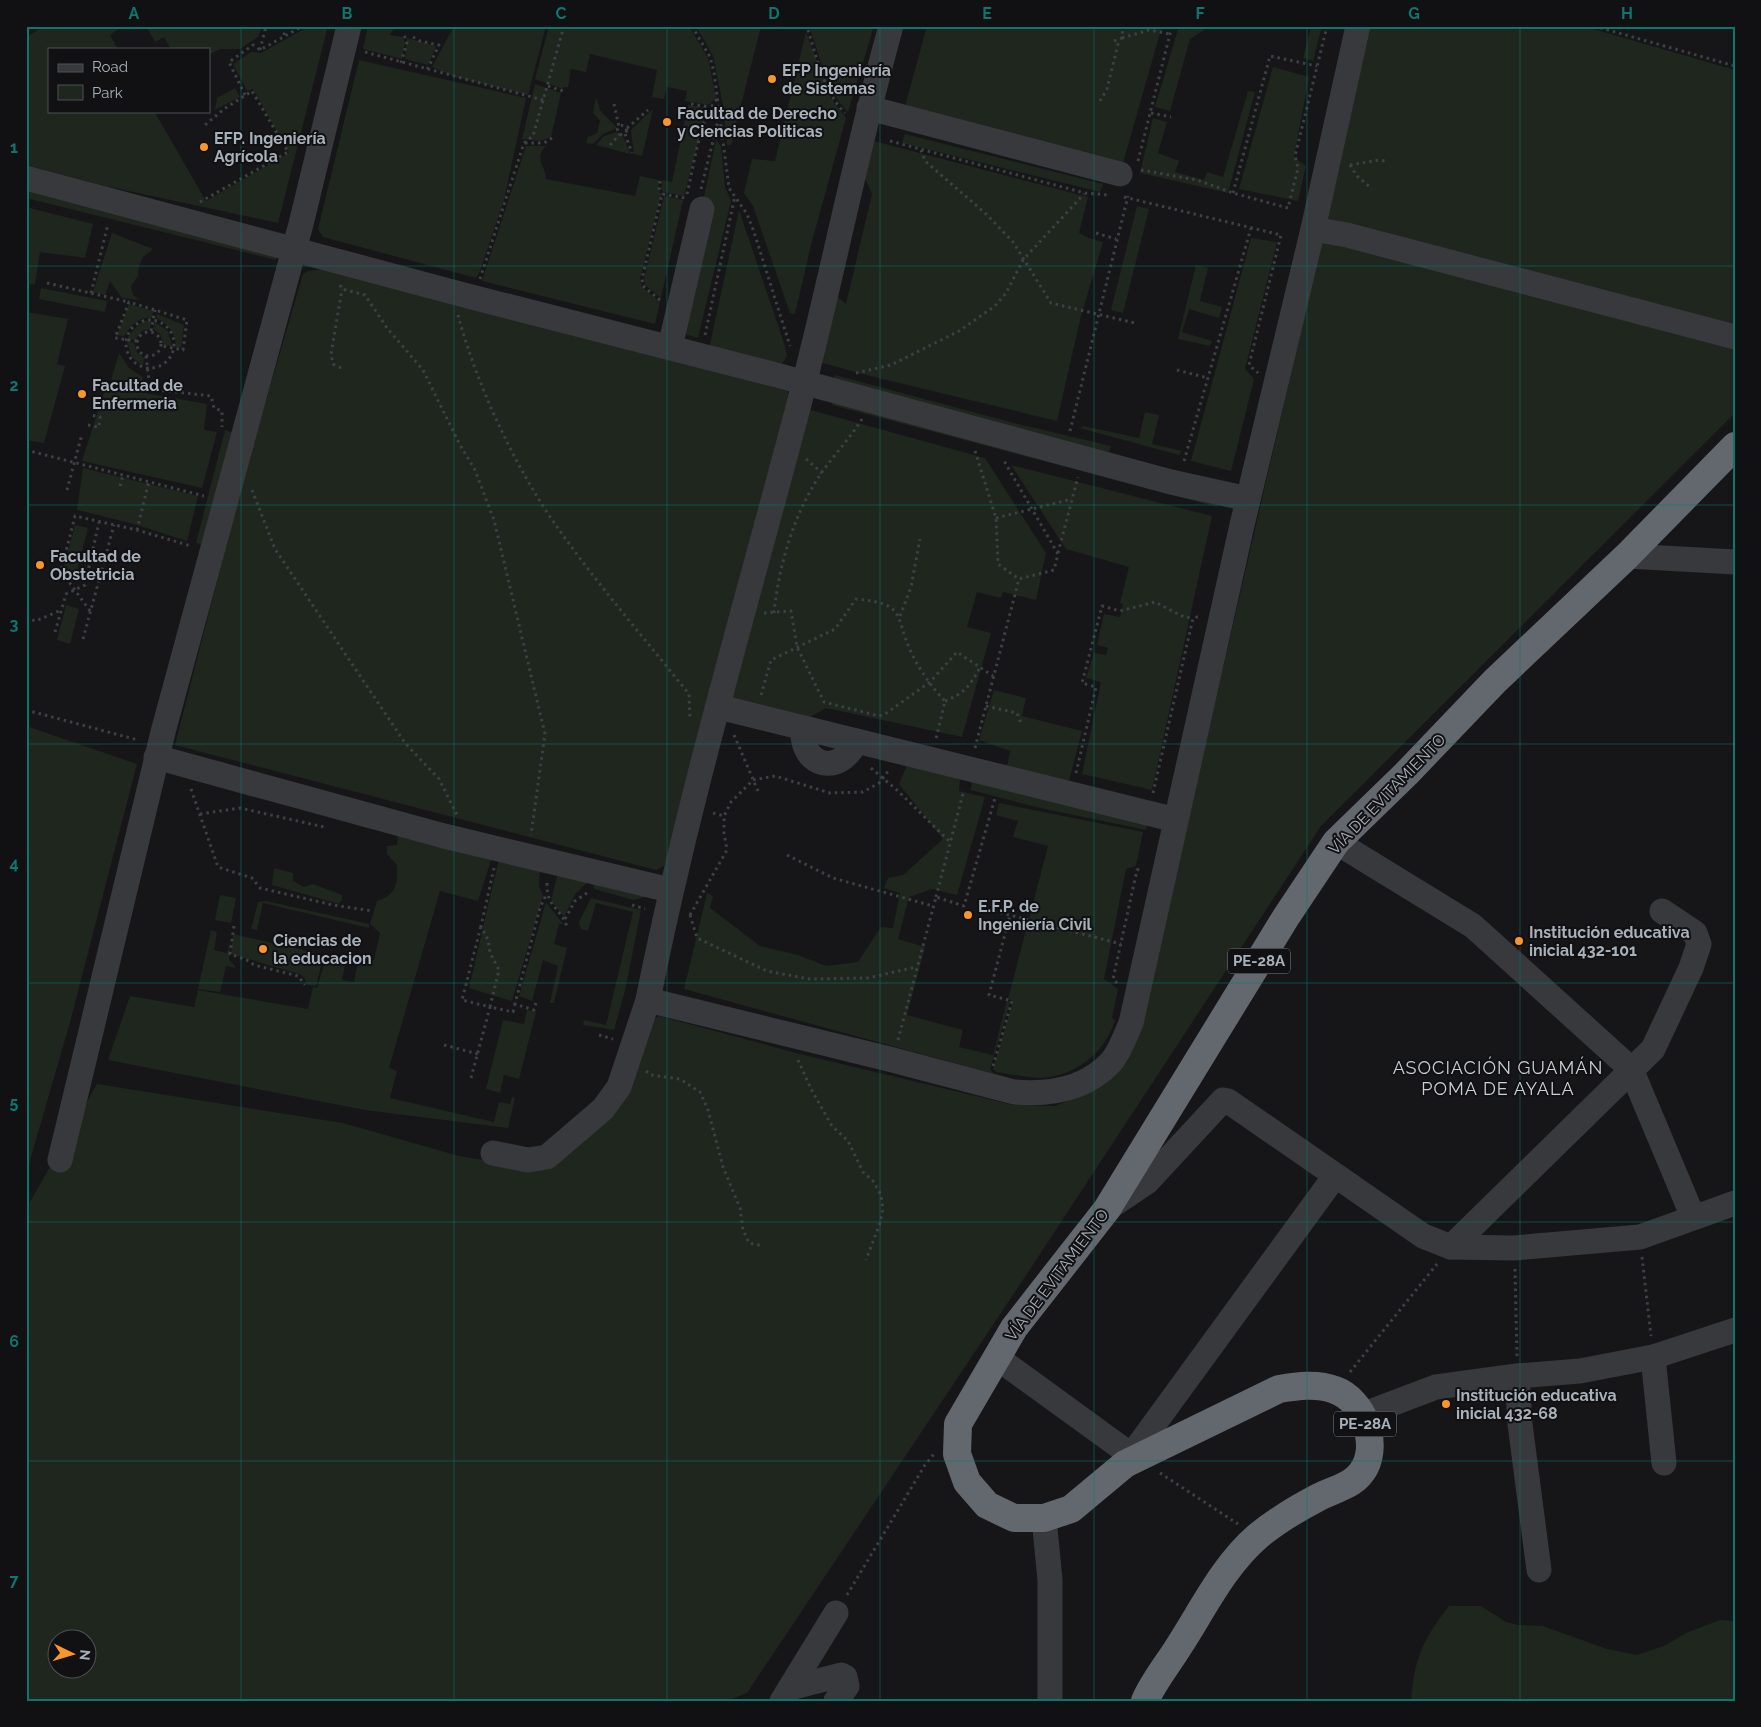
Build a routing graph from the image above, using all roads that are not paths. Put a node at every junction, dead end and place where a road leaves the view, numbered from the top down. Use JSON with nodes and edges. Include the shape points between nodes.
{"nodes":[{"id":1,"x":348,"y":26,"type":"edge"},
{"id":2,"x":891,"y":26,"type":"edge"},
{"id":3,"x":1358,"y":26,"type":"edge"},
{"id":4,"x":858,"y":112,"type":"junction"},
{"id":5,"x":26,"y":178,"type":"edge"},
{"id":6,"x":1120,"y":191,"type":"road end"},
{"id":7,"x":693,"y":201,"type":"road end"},
{"id":8,"x":1313,"y":229,"type":"junction"},
{"id":9,"x":294,"y":249,"type":"junction"},
{"id":10,"x":1735,"y":337,"type":"edge"},
{"id":11,"x":670,"y":347,"type":"junction"},
{"id":12,"x":804,"y":383,"type":"junction"},
{"id":13,"x":1735,"y":446,"type":"edge"},
{"id":14,"x":1248,"y":499,"type":"junction"},
{"id":15,"x":1627,"y":556,"type":"junction"},
{"id":16,"x":1735,"y":562,"type":"edge"},
{"id":17,"x":722,"y":724,"type":"junction"},
{"id":18,"x":150,"y":749,"type":"junction"},
{"id":19,"x":1176,"y":820,"type":"junction"},
{"id":20,"x":1336,"y":842,"type":"junction"},
{"id":21,"x":670,"y":890,"type":"junction"},
{"id":22,"x":1662,"y":910,"type":"dead end"},
{"id":23,"x":648,"y":1000,"type":"junction"},
{"id":24,"x":1631,"y":1069,"type":"junction"},
{"id":25,"x":493,"y":1153,"type":"dead end"},
{"id":26,"x":60,"y":1160,"type":"dead end"},
{"id":27,"x":1335,"y":1176,"type":"junction"},
{"id":28,"x":1735,"y":1203,"type":"edge"},
{"id":29,"x":1107,"y":1209,"type":"junction"},
{"id":30,"x":1693,"y":1217,"type":"junction"},
{"id":31,"x":1451,"y":1247,"type":"junction"},
{"id":32,"x":1735,"y":1330,"type":"edge"},
{"id":33,"x":1653,"y":1356,"type":"junction"},
{"id":34,"x":996,"y":1357,"type":"junction"},
{"id":35,"x":1517,"y":1376,"type":"junction"},
{"id":36,"x":1362,"y":1415,"type":"junction"},
{"id":37,"x":1132,"y":1459,"type":"junction"},
{"id":38,"x":1664,"y":1463,"type":"dead end"},
{"id":39,"x":1044,"y":1518,"type":"junction"},
{"id":40,"x":1539,"y":1570,"type":"dead end"},
{"id":41,"x":836,"y":1613,"type":"road end"},
{"id":42,"x":786,"y":1694,"type":"edge"},
{"id":43,"x":836,"y":1701,"type":"edge"},
{"id":44,"x":1050,"y":1701,"type":"edge"},
{"id":45,"x":1145,"y":1701,"type":"edge"}],
"edges":[{"from":1,"to":9,"type":"street"},
{"from":2,"to":4,"type":"street"},
{"from":3,"to":8,"type":"street","via":[[1338,164]]},
{"from":4,"to":6,"type":"street"},
{"from":4,"to":12,"type":"street"},
{"from":5,"to":9,"type":"street"},
{"from":7,"to":11,"type":"street"},
{"from":8,"to":10,"type":"street","via":[[1347,235]]},
{"from":8,"to":14,"type":"street"},
{"from":9,"to":11,"type":"street","via":[[472,286]]},
{"from":9,"to":18,"type":"street","via":[[236,465]]},
{"from":11,"to":12,"type":"street"},
{"from":12,"to":14,"type":"street","via":[[1171,482]]},
{"from":12,"to":17,"type":"street","via":[[743,614]]},
{"from":13,"to":15,"type":"highway","name":"VÍA DE EVITAMIENTO","number":"PE-28A"},
{"from":14,"to":19,"type":"street"},
{"from":15,"to":16,"type":"street"},
{"from":15,"to":20,"type":"highway","name":"VÍA DE EVITAMIENTO","number":"PE-28A","via":[[1495,681]]},
{"from":17,"to":19,"type":"street","via":[[803,728],[968,783]]},
{"from":17,"to":21,"type":"street"},
{"from":18,"to":21,"type":"street","via":[[538,859],[592,887]]},
{"from":18,"to":26,"type":"street"},
{"from":19,"to":23,"type":"street","via":[[1131,1023],[1113,1060],[1099,1072],[1068,1088],[1051,1093],[1020,1093]]},
{"from":20,"to":24,"type":"street","via":[[1473,926]]},
{"from":20,"to":29,"type":"highway","name":"VÍA DE EVITAMIENTO","number":"PE-28A","via":[[1286,916]]},
{"from":21,"to":23,"type":"street"},
{"from":22,"to":24,"type":"street","via":[[1695,933],[1699,944],[1653,1049]]},
{"from":23,"to":25,"type":"street","via":[[622,1047],[619,1087],[603,1109],[547,1157],[528,1160]]},
{"from":24,"to":30,"type":"street"},
{"from":24,"to":31,"type":"street"},
{"from":27,"to":29,"type":"street","via":[[1223,1100],[1147,1182]]},
{"from":27,"to":31,"type":"street","via":[[1423,1236]]},
{"from":27,"to":37,"type":"street"},
{"from":28,"to":30,"type":"street"},
{"from":29,"to":34,"type":"highway","name":"VÍA DE EVITAMIENTO","number":"PE-28A","via":[[1014,1328]]},
{"from":30,"to":31,"type":"street","via":[[1640,1237],[1514,1248]]},
{"from":32,"to":33,"type":"street"},
{"from":33,"to":35,"type":"street","via":[[1580,1371]]},
{"from":33,"to":38,"type":"street"},
{"from":34,"to":37,"type":"street"},
{"from":34,"to":39,"type":"highway","name":"VÍA DE EVITAMIENTO","number":"PE-28A","via":[[958,1424],[957,1454],[966,1482],[987,1505],[1014,1518]]},
{"from":35,"to":36,"type":"street","via":[[1436,1387]]},
{"from":35,"to":40,"type":"street"},
{"from":36,"to":37,"type":"highway","name":"VÍA DE EVITAMIENTO","number":"PE-28A","via":[[1336,1390],[1304,1385],[1279,1389]]},
{"from":36,"to":45,"type":"highway","number":"PE-28A","via":[[1369,1433],[1369,1451],[1365,1466],[1355,1481],[1320,1496],[1258,1536],[1230,1567]]},
{"from":37,"to":39,"type":"highway","name":"VÍA DE EVITAMIENTO","number":"PE-28A","via":[[1072,1509]]},
{"from":39,"to":44,"type":"street","via":[[1050,1580]]},
{"from":41,"to":42,"type":"street"},
{"from":42,"to":43,"type":"street","via":[[840,1675],[845,1677],[847,1686]]}]}
